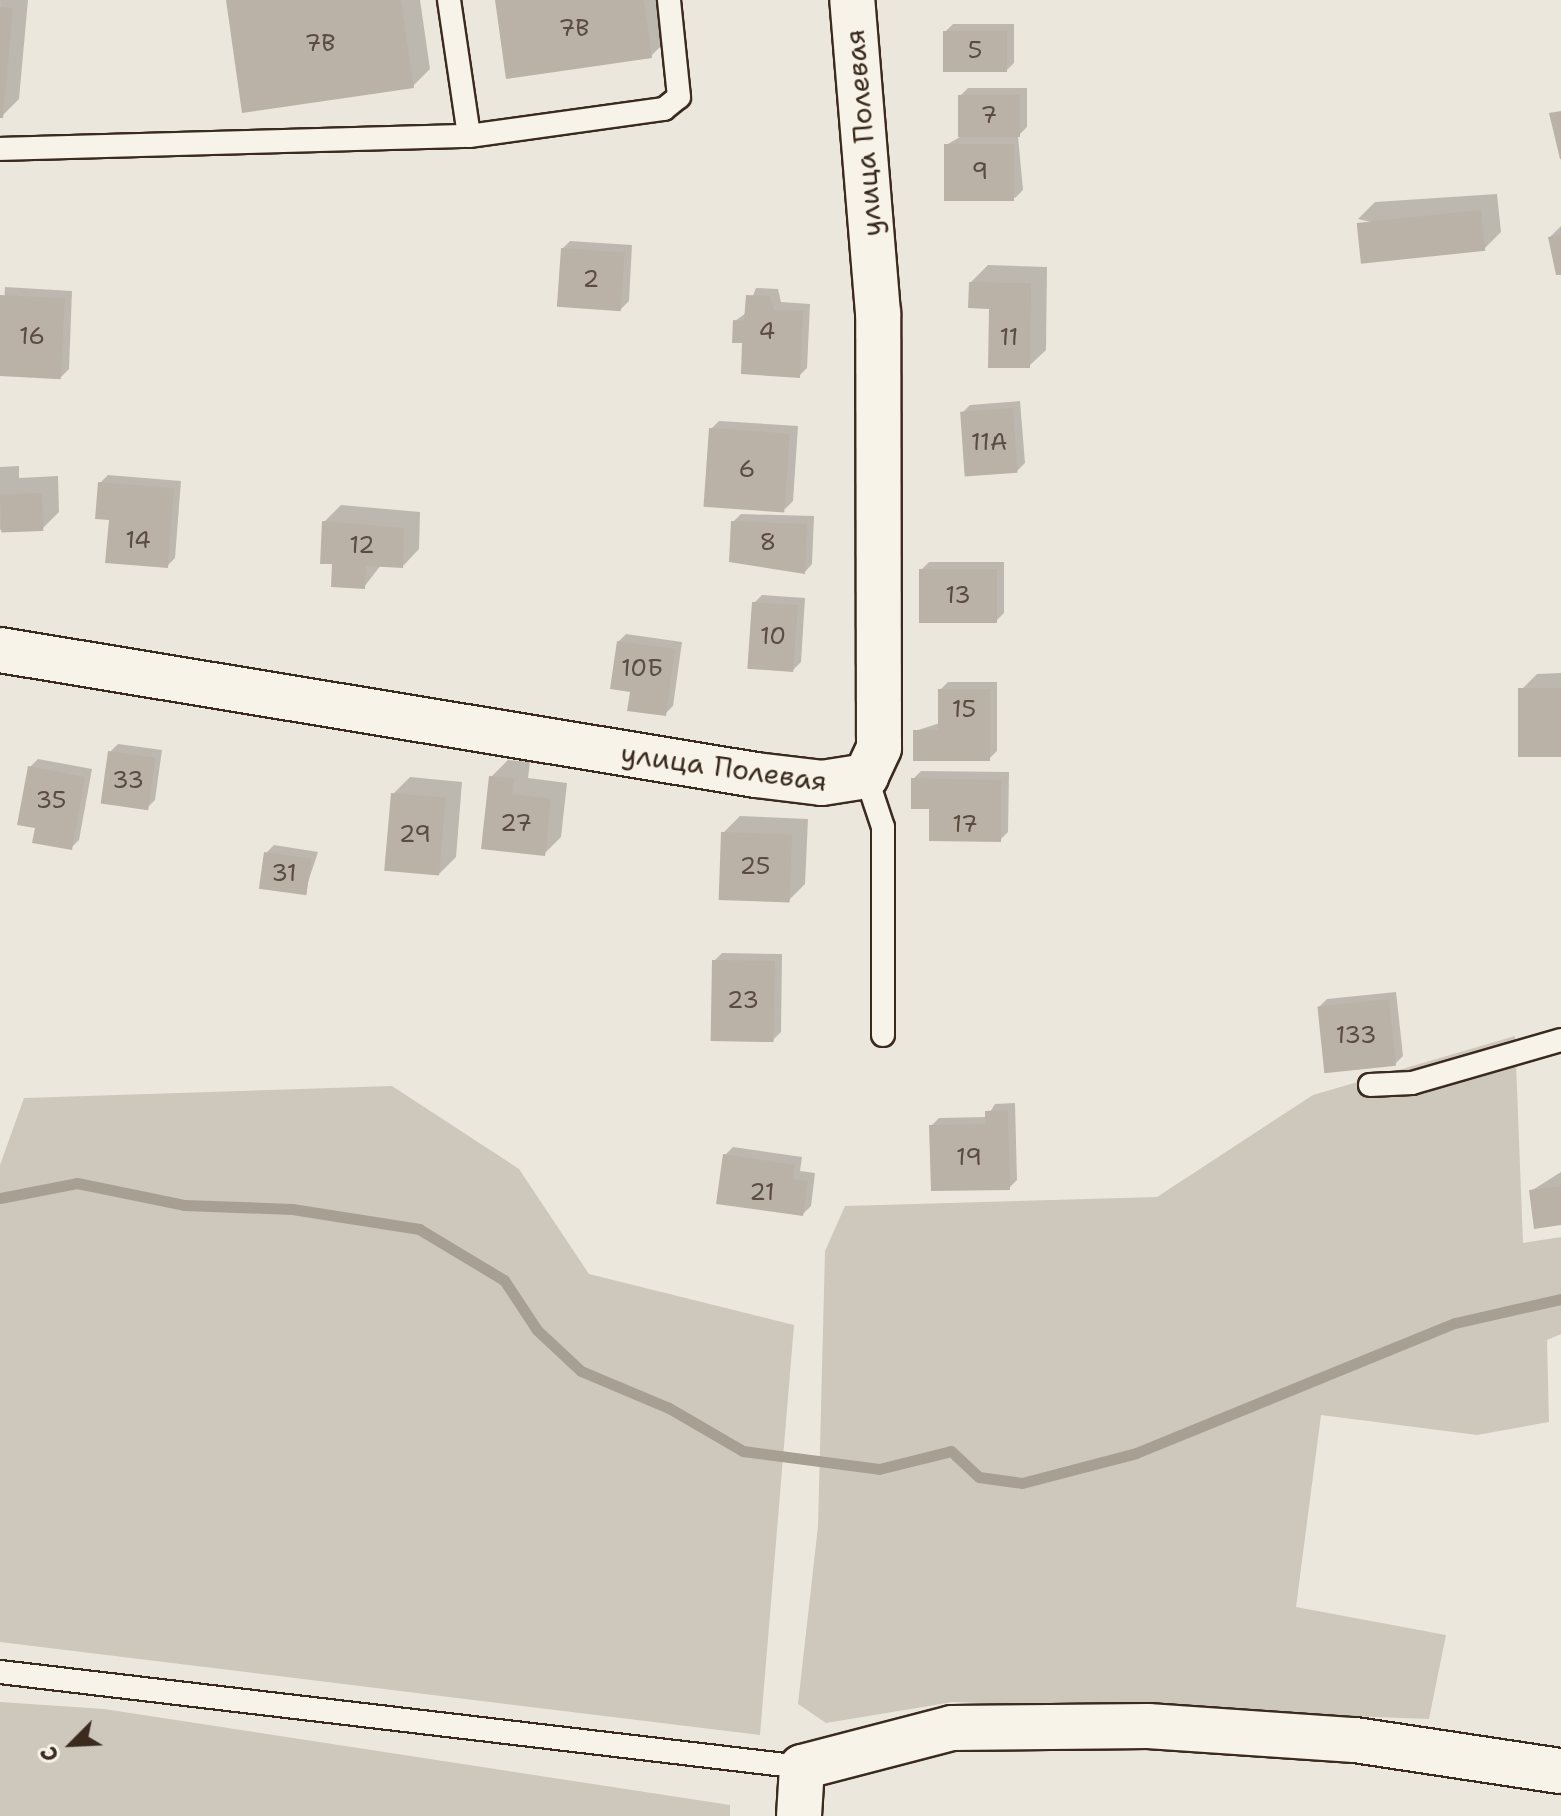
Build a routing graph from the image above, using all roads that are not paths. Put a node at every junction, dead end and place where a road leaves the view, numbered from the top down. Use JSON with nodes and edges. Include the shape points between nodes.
{"nodes":[{"id":1,"x":449,"y":0,"type":"edge"},
{"id":2,"x":669,"y":0,"type":"edge"},
{"id":3,"x":852,"y":0,"type":"edge"},
{"id":4,"x":469,"y":136,"type":"junction"},
{"id":5,"x":0,"y":149,"type":"edge"},
{"id":6,"x":0,"y":650,"type":"edge"},
{"id":7,"x":866,"y":776,"type":"junction"},
{"id":8,"x":883,"y":1035,"type":"dead end"},
{"id":9,"x":1561,"y":1040,"type":"edge"},
{"id":10,"x":1370,"y":1085,"type":"dead end"},
{"id":11,"x":0,"y":1672,"type":"edge"},
{"id":12,"x":802,"y":1767,"type":"junction"},
{"id":13,"x":1561,"y":1771,"type":"edge"},
{"id":14,"x":799,"y":1816,"type":"edge"}],
"edges":[{"from":1,"to":4,"type":"lane"},
{"from":2,"to":4,"type":"lane","via":[[674,106]]},
{"from":3,"to":7,"type":"street","name":"улица Полевая","via":[[878,313],[879,748]]},
{"from":4,"to":5,"type":"lane"},
{"from":6,"to":7,"type":"street","name":"улица Полевая","via":[[756,775],[822,783]]},
{"from":7,"to":8,"type":"lane","via":[[883,827]]},
{"from":9,"to":10,"type":"lane","via":[[1412,1083]]},
{"from":11,"to":12,"type":"lane"},
{"from":12,"to":13,"type":"street","via":[[952,1728],[1148,1726],[1355,1740]]},
{"from":12,"to":14,"type":"street"}]}
